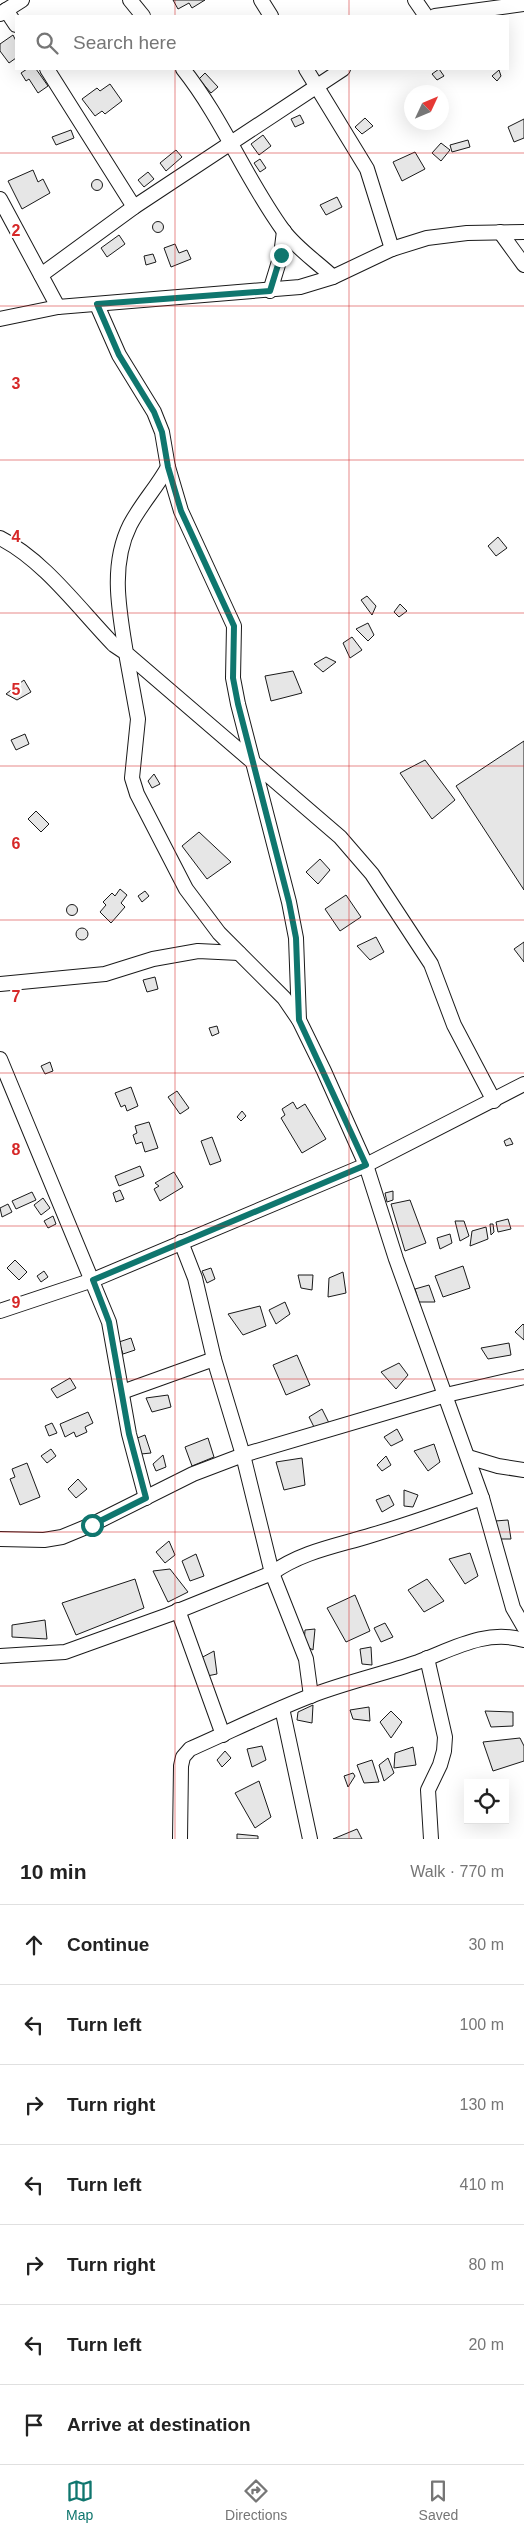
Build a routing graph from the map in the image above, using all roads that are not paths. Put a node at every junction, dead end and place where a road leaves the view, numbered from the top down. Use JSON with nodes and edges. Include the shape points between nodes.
{"nodes":[{"id":1,"x":22,"y":0,"type":"edge"},
{"id":2,"x":130,"y":0,"type":"edge"},
{"id":3,"x":261,"y":0,"type":"edge"},
{"id":4,"x":415,"y":0,"type":"edge"},
{"id":5,"x":524,"y":4,"type":"edge"},
{"id":6,"x":3,"y":12,"type":"edge"},
{"id":7,"x":142,"y":15,"type":"edge"},
{"id":8,"x":270,"y":15,"type":"edge"},
{"id":9,"x":425,"y":15,"type":"edge"},
{"id":10,"x":442,"y":15,"type":"edge"},
{"id":11,"x":15,"y":24,"type":"edge"},
{"id":12,"x":48,"y":70,"type":"edge"},
{"id":13,"x":184,"y":70,"type":"edge"},
{"id":14,"x":307,"y":70,"type":"edge"},
{"id":15,"x":342,"y":70,"type":"edge"},
{"id":16,"x":317,"y":86,"type":"junction"},
{"id":17,"x":229,"y":144,"type":"junction"},
{"id":18,"x":0,"y":199,"type":"edge"},
{"id":19,"x":134,"y":207,"type":"junction"},
{"id":20,"x":284,"y":232,"type":"junction"},
{"id":21,"x":500,"y":232,"type":"junction"},
{"id":22,"x":524,"y":232,"type":"edge"},
{"id":23,"x":392,"y":249,"type":"junction"},
{"id":24,"x":524,"y":265,"type":"edge"},
{"id":25,"x":41,"y":275,"type":"junction"},
{"id":26,"x":333,"y":277,"type":"junction"},
{"id":27,"x":270,"y":291,"type":"junction"},
{"id":28,"x":97,"y":304,"type":"junction"},
{"id":29,"x":58,"y":307,"type":"junction"},
{"id":30,"x":0,"y":319,"type":"edge"},
{"id":31,"x":168,"y":467,"type":"junction"},
{"id":32,"x":0,"y":538,"type":"edge"},
{"id":33,"x":126,"y":653,"type":"junction"},
{"id":34,"x":251,"y":760,"type":"junction"},
{"id":35,"x":239,"y":953,"type":"junction"},
{"id":36,"x":0,"y":984,"type":"edge"},
{"id":37,"x":299,"y":1020,"type":"junction"},
{"id":38,"x":0,"y":1059,"type":"edge"},
{"id":39,"x":524,"y":1084,"type":"edge"},
{"id":40,"x":494,"y":1101,"type":"junction"},
{"id":41,"x":366,"y":1165,"type":"junction"},
{"id":42,"x":181,"y":1242,"type":"junction"},
{"id":43,"x":93,"y":1280,"type":"junction"},
{"id":44,"x":0,"y":1311,"type":"edge"},
{"id":45,"x":214,"y":1359,"type":"junction"},
{"id":46,"x":524,"y":1377,"type":"edge"},
{"id":47,"x":122,"y":1392,"type":"junction"},
{"id":48,"x":446,"y":1395,"type":"junction"},
{"id":49,"x":243,"y":1455,"type":"junction"},
{"id":50,"x":468,"y":1457,"type":"junction"},
{"id":51,"x":524,"y":1470,"type":"edge"},
{"id":52,"x":146,"y":1498,"type":"junction"},
{"id":53,"x":482,"y":1498,"type":"junction"},
{"id":54,"x":0,"y":1539,"type":"edge"},
{"id":55,"x":272,"y":1573,"type":"junction"},
{"id":56,"x":178,"y":1610,"type":"junction"},
{"id":57,"x":524,"y":1627,"type":"edge"},
{"id":58,"x":524,"y":1640,"type":"edge"},
{"id":59,"x":0,"y":1656,"type":"edge"},
{"id":60,"x":426,"y":1658,"type":"junction"},
{"id":61,"x":311,"y":1696,"type":"junction"},
{"id":62,"x":282,"y":1708,"type":"junction"},
{"id":63,"x":223,"y":1735,"type":"junction"},
{"id":64,"x":180,"y":1839,"type":"edge"},
{"id":65,"x":310,"y":1839,"type":"edge"},
{"id":66,"x":431,"y":1839,"type":"edge"}],
"edges":[{"from":1,"to":6,"type":"street"},
{"from":2,"to":7,"type":"street"},
{"from":3,"to":8,"type":"street"},
{"from":4,"to":9,"type":"street"},
{"from":5,"to":10,"type":"street"},
{"from":6,"to":11,"type":"street"},
{"from":12,"to":19,"type":"street"},
{"from":13,"to":17,"type":"street"},
{"from":14,"to":16,"type":"street"},
{"from":15,"to":16,"type":"street"},
{"from":16,"to":17,"type":"street"},
{"from":16,"to":23,"type":"street","via":[[367,169]]},
{"from":17,"to":19,"type":"street"},
{"from":17,"to":20,"type":"street"},
{"from":18,"to":25,"type":"street"},
{"from":19,"to":25,"type":"street"},
{"from":20,"to":26,"type":"street"},
{"from":20,"to":27,"type":"street"},
{"from":21,"to":22,"type":"street"},
{"from":21,"to":23,"type":"street","via":[[427,238]]},
{"from":21,"to":24,"type":"street"},
{"from":23,"to":26,"type":"street"},
{"from":25,"to":29,"type":"street"},
{"from":26,"to":27,"type":"street","via":[[300,287]]},
{"from":27,"to":28,"type":"street"},
{"from":28,"to":29,"type":"street"},
{"from":28,"to":31,"type":"street","via":[[119,355],[154,412],[162,432]]},
{"from":29,"to":30,"type":"street"},
{"from":31,"to":33,"type":"street","via":[[131,524],[121,548],[118,604]]},
{"from":31,"to":34,"type":"street","via":[[181,511],[234,626],[233,678]]},
{"from":32,"to":33,"type":"street","via":[[17,546],[40,566],[114,645]]},
{"from":33,"to":34,"type":"street"},
{"from":33,"to":35,"type":"street","via":[[138,718],[132,778],[136,794],[186,889],[206,918]]},
{"from":34,"to":37,"type":"street","via":[[294,929]]},
{"from":34,"to":40,"type":"street","via":[[340,837],[372,874],[431,964],[454,1025]]},
{"from":35,"to":36,"type":"street","via":[[198,951],[153,959],[106,974]]},
{"from":35,"to":37,"type":"street","via":[[284,998]]},
{"from":37,"to":41,"type":"street"},
{"from":38,"to":43,"type":"street"},
{"from":39,"to":40,"type":"street"},
{"from":40,"to":41,"type":"street"},
{"from":41,"to":42,"type":"street"},
{"from":41,"to":48,"type":"street","via":[[396,1259]]},
{"from":42,"to":43,"type":"street"},
{"from":42,"to":45,"type":"street","via":[[195,1278]]},
{"from":43,"to":44,"type":"street"},
{"from":43,"to":47,"type":"street","via":[[109,1322]]},
{"from":45,"to":47,"type":"street"},
{"from":45,"to":49,"type":"street"},
{"from":46,"to":48,"type":"street"},
{"from":47,"to":52,"type":"street"},
{"from":48,"to":49,"type":"street"},
{"from":48,"to":50,"type":"street"},
{"from":49,"to":52,"type":"street","via":[[193,1474]]},
{"from":49,"to":55,"type":"street"},
{"from":50,"to":51,"type":"street"},
{"from":50,"to":53,"type":"street"},
{"from":52,"to":54,"type":"street","via":[[62,1537]]},
{"from":53,"to":55,"type":"street","via":[[425,1519],[311,1552],[287,1562]]},
{"from":53,"to":57,"type":"street","via":[[513,1608]]},
{"from":55,"to":56,"type":"street"},
{"from":55,"to":61,"type":"street","via":[[306,1659]]},
{"from":56,"to":59,"type":"street","via":[[65,1652]]},
{"from":56,"to":63,"type":"street"},
{"from":58,"to":60,"type":"street","via":[[477,1638]]},
{"from":60,"to":61,"type":"street"},
{"from":60,"to":66,"type":"street","via":[[445,1737],[440,1765],[428,1790]]},
{"from":61,"to":62,"type":"street"},
{"from":62,"to":63,"type":"street"},
{"from":62,"to":65,"type":"street"},
{"from":63,"to":64,"type":"street","via":[[190,1749],[183,1757]]}]}
